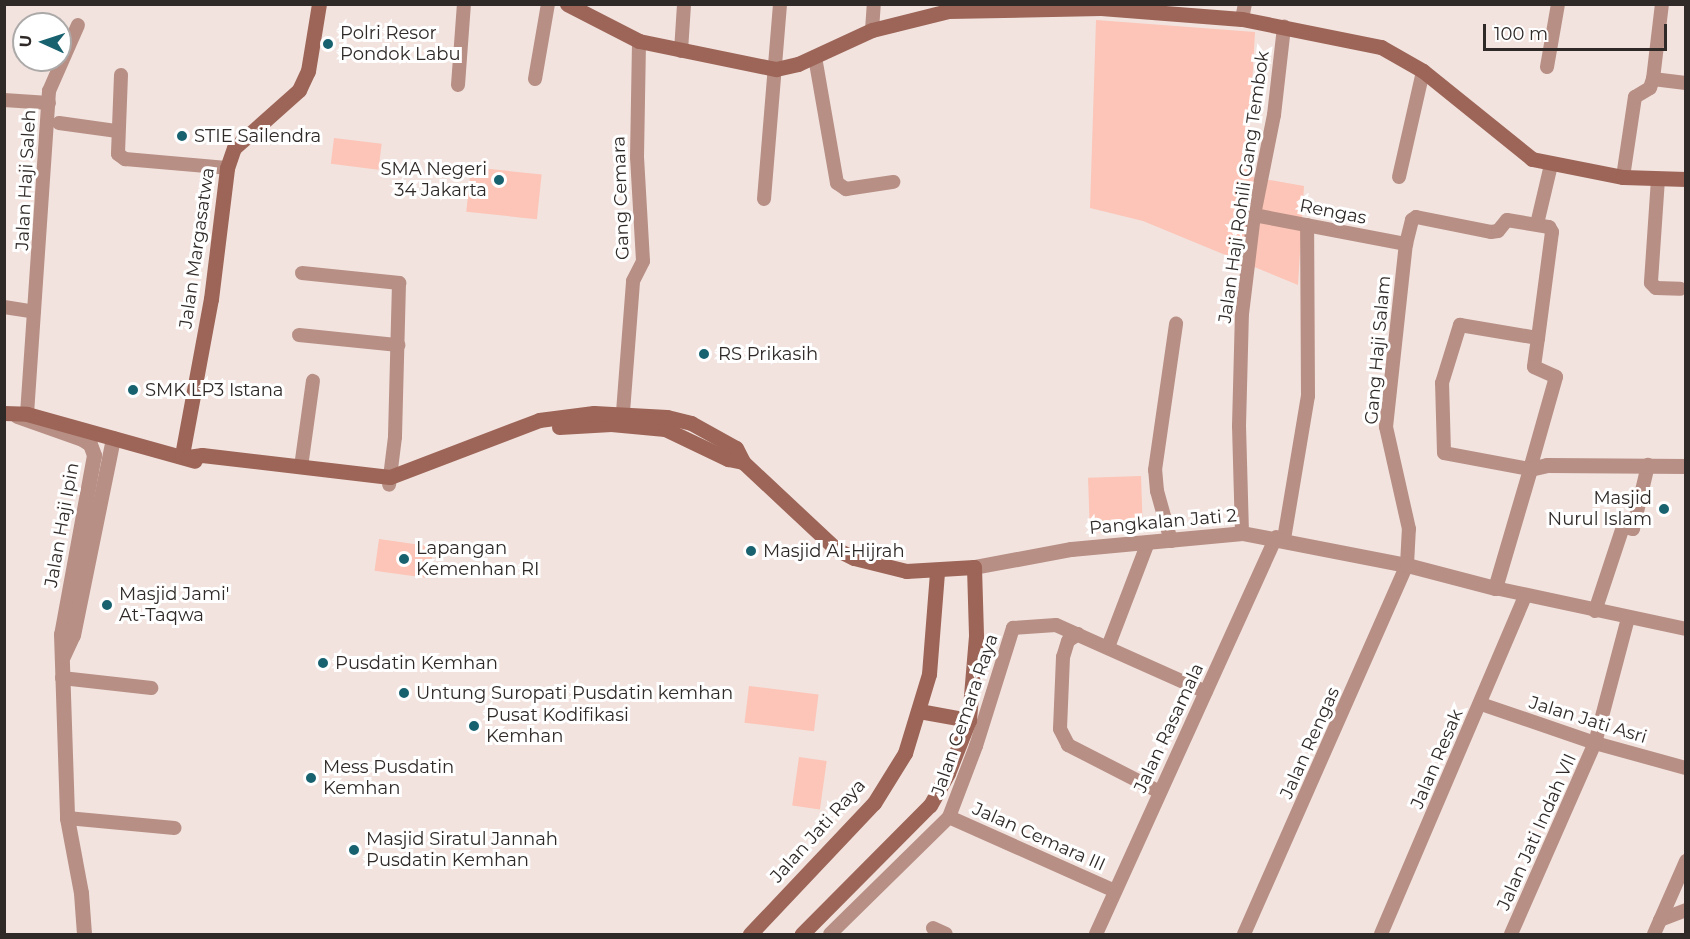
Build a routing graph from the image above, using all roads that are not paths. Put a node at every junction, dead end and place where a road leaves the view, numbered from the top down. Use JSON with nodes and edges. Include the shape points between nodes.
{"nodes":[{"id":1,"x":319,"y":4,"type":"edge"},
{"id":2,"x":464,"y":4,"type":"edge"},
{"id":3,"x":548,"y":4,"type":"edge"},
{"id":4,"x":567,"y":4,"type":"edge"},
{"id":5,"x":684,"y":4,"type":"edge"},
{"id":6,"x":780,"y":4,"type":"edge"},
{"id":7,"x":874,"y":4,"type":"edge"},
{"id":8,"x":1558,"y":4,"type":"edge"},
{"id":9,"x":1662,"y":4,"type":"edge"},
{"id":10,"x":1101,"y":6,"type":"edge"},
{"id":11,"x":948,"y":8,"type":"edge"},
{"id":12,"x":589,"y":10,"type":"edge"},
{"id":13,"x":1244,"y":12,"type":"edge"},
{"id":14,"x":78,"y":25,"type":"dead end"},
{"id":15,"x":1284,"y":27,"type":"junction"},
{"id":16,"x":872,"y":30,"type":"junction"},
{"id":17,"x":682,"y":39,"type":"junction"},
{"id":18,"x":639,"y":41,"type":"junction"},
{"id":19,"x":815,"y":57,"type":"junction"},
{"id":20,"x":776,"y":64,"type":"junction"},
{"id":21,"x":1547,"y":67,"type":"dead end"},
{"id":22,"x":1423,"y":71,"type":"junction"},
{"id":23,"x":121,"y":75,"type":"dead end"},
{"id":24,"x":535,"y":79,"type":"dead end"},
{"id":25,"x":1653,"y":79,"type":"junction"},
{"id":26,"x":1686,"y":83,"type":"edge"},
{"id":27,"x":458,"y":85,"type":"dead end"},
{"id":28,"x":4,"y":100,"type":"edge"},
{"id":29,"x":49,"y":103,"type":"junction"},
{"id":30,"x":59,"y":123,"type":"dead end"},
{"id":31,"x":117,"y":131,"type":"junction"},
{"id":32,"x":1551,"y":165,"type":"junction"},
{"id":33,"x":228,"y":168,"type":"junction"},
{"id":34,"x":1399,"y":177,"type":"dead end"},
{"id":35,"x":1623,"y":177,"type":"junction"},
{"id":36,"x":1658,"y":179,"type":"junction"},
{"id":37,"x":1686,"y":179,"type":"edge"},
{"id":38,"x":893,"y":182,"type":"dead end"},
{"id":39,"x":764,"y":199,"type":"dead end"},
{"id":40,"x":1254,"y":215,"type":"junction"},
{"id":41,"x":1537,"y":224,"type":"junction"},
{"id":42,"x":1307,"y":225,"type":"junction"},
{"id":43,"x":1406,"y":244,"type":"junction"},
{"id":44,"x":302,"y":273,"type":"dead end"},
{"id":45,"x":1680,"y":289,"type":"dead end"},
{"id":46,"x":4,"y":308,"type":"edge"},
{"id":47,"x":34,"y":312,"type":"junction"},
{"id":48,"x":1176,"y":324,"type":"dead end"},
{"id":49,"x":299,"y":335,"type":"dead end"},
{"id":50,"x":1538,"y":338,"type":"junction"},
{"id":51,"x":399,"y":345,"type":"junction"},
{"id":52,"x":313,"y":381,"type":"dead end"},
{"id":53,"x":16,"y":414,"type":"edge"},
{"id":54,"x":623,"y":419,"type":"junction"},
{"id":55,"x":113,"y":438,"type":"junction"},
{"id":56,"x":190,"y":456,"type":"junction"},
{"id":57,"x":1648,"y":465,"type":"junction"},
{"id":58,"x":1686,"y":466,"type":"edge"},
{"id":59,"x":1530,"y":469,"type":"junction"},
{"id":60,"x":308,"y":471,"type":"junction"},
{"id":61,"x":389,"y":481,"type":"junction"},
{"id":62,"x":88,"y":533,"type":"junction"},
{"id":63,"x":1242,"y":533,"type":"junction"},
{"id":64,"x":1280,"y":538,"type":"junction"},
{"id":65,"x":1171,"y":541,"type":"junction"},
{"id":66,"x":1147,"y":545,"type":"junction"},
{"id":67,"x":1407,"y":565,"type":"junction"},
{"id":68,"x":974,"y":567,"type":"junction"},
{"id":69,"x":937,"y":572,"type":"junction"},
{"id":70,"x":1494,"y":588,"type":"junction"},
{"id":71,"x":1525,"y":597,"type":"junction"},
{"id":72,"x":1595,"y":611,"type":"junction"},
{"id":73,"x":1628,"y":618,"type":"junction"},
{"id":74,"x":1686,"y":628,"type":"edge"},
{"id":75,"x":1078,"y":634,"type":"junction"},
{"id":76,"x":1108,"y":646,"type":"junction"},
{"id":77,"x":63,"y":678,"type":"junction"},
{"id":78,"x":151,"y":688,"type":"dead end"},
{"id":79,"x":1206,"y":692,"type":"junction"},
{"id":80,"x":1481,"y":704,"type":"junction"},
{"id":81,"x":919,"y":711,"type":"junction"},
{"id":82,"x":969,"y":720,"type":"junction"},
{"id":83,"x":1595,"y":743,"type":"junction"},
{"id":84,"x":1686,"y":768,"type":"edge"},
{"id":85,"x":1160,"y":792,"type":"junction"},
{"id":86,"x":948,"y":817,"type":"junction"},
{"id":87,"x":67,"y":818,"type":"junction"},
{"id":88,"x":175,"y":828,"type":"dead end"},
{"id":89,"x":1686,"y":861,"type":"edge"},
{"id":90,"x":1115,"y":891,"type":"junction"},
{"id":91,"x":1686,"y":910,"type":"edge"},
{"id":92,"x":1660,"y":920,"type":"junction"},
{"id":93,"x":84,"y":934,"type":"edge"},
{"id":94,"x":750,"y":934,"type":"edge"},
{"id":95,"x":802,"y":934,"type":"edge"},
{"id":96,"x":830,"y":934,"type":"edge"},
{"id":97,"x":1096,"y":934,"type":"edge"},
{"id":98,"x":1244,"y":934,"type":"edge"},
{"id":99,"x":1381,"y":934,"type":"edge"},
{"id":100,"x":1512,"y":934,"type":"edge"},
{"id":101,"x":1654,"y":934,"type":"edge"}],
"edges":[{"from":1,"to":33,"type":"main road","name":"Jalan Margasatwa","via":[[308,71],[298,90],[234,148]]},
{"from":2,"to":27,"type":"street"},
{"from":3,"to":24,"type":"street"},
{"from":4,"to":12,"type":"main road"},
{"from":5,"to":17,"type":"street"},
{"from":6,"to":20,"type":"street"},
{"from":7,"to":16,"type":"street"},
{"from":8,"to":21,"type":"street"},
{"from":9,"to":25,"type":"street"},
{"from":10,"to":11,"type":"main road"},
{"from":10,"to":13,"type":"main road"},
{"from":11,"to":16,"type":"main road"},
{"from":12,"to":18,"type":"main road"},
{"from":13,"to":15,"type":"main road"},
{"from":14,"to":29,"type":"street","name":"Jalan Haji Saleh","via":[[49,91]]},
{"from":15,"to":22,"type":"main road","via":[[1369,42]]},
{"from":15,"to":40,"type":"street","name":"Jalan Haji Rohili Gang Tembok","via":[[1274,115]]},
{"from":16,"to":19,"type":"main road"},
{"from":17,"to":18,"type":"main road"},
{"from":17,"to":20,"type":"main road"},
{"from":18,"to":54,"type":"street","name":"Gang Cemara","via":[[637,157],[643,261],[633,281]]},
{"from":19,"to":20,"type":"main road"},
{"from":19,"to":38,"type":"street","via":[[837,183],[846,189]]},
{"from":20,"to":39,"type":"street"},
{"from":22,"to":32,"type":"main road","via":[[1520,150]]},
{"from":22,"to":34,"type":"street"},
{"from":23,"to":31,"type":"street"},
{"from":25,"to":26,"type":"street"},
{"from":25,"to":35,"type":"street","via":[[1650,87],[1635,97]]},
{"from":28,"to":29,"type":"street"},
{"from":29,"to":47,"type":"street","name":"Jalan Haji Saleh"},
{"from":30,"to":31,"type":"street"},
{"from":31,"to":33,"type":"street","via":[[118,154],[125,159]]},
{"from":32,"to":35,"type":"main road"},
{"from":32,"to":41,"type":"street"},
{"from":33,"to":56,"type":"main road","name":"Jalan Margasatwa"},
{"from":35,"to":36,"type":"main road"},
{"from":36,"to":37,"type":"main road"},
{"from":36,"to":45,"type":"street","via":[[1651,283],[1656,288]]},
{"from":40,"to":42,"type":"street","name":"Rengas"},
{"from":40,"to":63,"type":"street","name":"Jalan Haji Rohili Gang Tembok","via":[[1242,314]]},
{"from":41,"to":43,"type":"street","name":"Gang Haji Salam","via":[[1504,220],[1498,231],[1491,232],[1416,217]]},
{"from":41,"to":50,"type":"street","via":[[1549,226],[1552,232]]},
{"from":42,"to":43,"type":"street","name":"Rengas"},
{"from":42,"to":64,"type":"street","name":"Jalan Rasamala","via":[[1308,396]]},
{"from":43,"to":67,"type":"street","name":"Gang Haji Salam","via":[[1386,427],[1409,529]]},
{"from":44,"to":51,"type":"street","via":[[399,283]]},
{"from":46,"to":47,"type":"street"},
{"from":47,"to":53,"type":"street","name":"Jalan Haji Saleh"},
{"from":48,"to":65,"type":"street","via":[[1155,470],[1156,491]]},
{"from":49,"to":51,"type":"street"},
{"from":50,"to":59,"type":"street","via":[[1534,367],[1556,376]]},
{"from":50,"to":59,"type":"street","via":[[1460,325],[1442,383],[1444,453]]},
{"from":51,"to":61,"type":"street"},
{"from":52,"to":60,"type":"street"},
{"from":53,"to":55,"type":"main road"},
{"from":53,"to":62,"type":"street","name":"Jalan Haji Ipin","via":[[90,444],[94,455]]},
{"from":54,"to":61,"type":"main road","via":[[539,431]]},
{"from":54,"to":69,"type":"main road","via":[[691,423],[736,448],[743,462],[836,549],[882,566]]},
{"from":55,"to":56,"type":"main road"},
{"from":55,"to":62,"type":"street","name":"Jalan Haji Ipin"},
{"from":56,"to":60,"type":"main road"},
{"from":57,"to":58,"type":"street"},
{"from":57,"to":59,"type":"street","via":[[1547,465]]},
{"from":57,"to":72,"type":"street","via":[[1633,529],[1623,527]]},
{"from":59,"to":70,"type":"street"},
{"from":60,"to":61,"type":"main road"},
{"from":62,"to":77,"type":"street","name":"Jalan Haji Ipin","via":[[73,635],[63,656]]},
{"from":63,"to":64,"type":"street","name":"Pangkalan Jati 2"},
{"from":63,"to":65,"type":"street","name":"Pangkalan Jati 2"},
{"from":64,"to":67,"type":"street","name":"Pangkalan Jati 2"},
{"from":64,"to":79,"type":"street","name":"Jalan Rasamala"},
{"from":65,"to":66,"type":"street","name":"Pangkalan Jati 2"},
{"from":66,"to":68,"type":"street","name":"Pangkalan Jati 2","via":[[1071,549]]},
{"from":66,"to":76,"type":"street"},
{"from":67,"to":70,"type":"street","name":"Pangkalan Jati 2"},
{"from":67,"to":98,"type":"street","name":"Jalan Rengas"},
{"from":68,"to":69,"type":"main road"},
{"from":68,"to":82,"type":"main road","via":[[976,636]]},
{"from":69,"to":81,"type":"main road","name":"Jalan Jati Raya","via":[[929,674]]},
{"from":70,"to":71,"type":"street"},
{"from":71,"to":72,"type":"street"},
{"from":71,"to":80,"type":"street","name":"Jalan Resak"},
{"from":72,"to":73,"type":"street"},
{"from":73,"to":74,"type":"street"},
{"from":73,"to":83,"type":"street","name":"Jalan Jati Indah VII"},
{"from":75,"to":76,"type":"street","name":"Jalan Cemara Raya"},
{"from":75,"to":85,"type":"street","via":[[1068,641],[1063,657],[1060,729],[1068,745]]},
{"from":75,"to":86,"type":"street","name":"Jalan Cemara Raya","via":[[1056,625],[1013,628],[976,746]]},
{"from":76,"to":79,"type":"street","name":"Jalan Cemara Raya"},
{"from":77,"to":78,"type":"street"},
{"from":77,"to":87,"type":"street","name":"Jalan Haji Ipin"},
{"from":79,"to":85,"type":"street","name":"Jalan Rasamala"},
{"from":80,"to":83,"type":"street","name":"Jalan Jati Asri"},
{"from":80,"to":99,"type":"street","name":"Jalan Resak"},
{"from":81,"to":82,"type":"main road"},
{"from":81,"to":94,"type":"main road","name":"Jalan Jati Raya","via":[[905,753],[874,803]]},
{"from":82,"to":95,"type":"main road","via":[[948,773],[930,805]]},
{"from":83,"to":84,"type":"street","name":"Jalan Jati Asri"},
{"from":83,"to":100,"type":"street","name":"Jalan Jati Indah VII"},
{"from":85,"to":90,"type":"street","name":"Jalan Rasamala"},
{"from":86,"to":90,"type":"street","name":"Jalan Cemara III"},
{"from":86,"to":96,"type":"street","name":"Jalan Cemara Raya"},
{"from":87,"to":88,"type":"street"},
{"from":87,"to":93,"type":"street","name":"Jalan Haji Ipin","via":[[81,892]]},
{"from":89,"to":92,"type":"street"},
{"from":90,"to":97,"type":"street","name":"Jalan Rasamala"},
{"from":91,"to":92,"type":"street"},
{"from":92,"to":101,"type":"street"}]}
